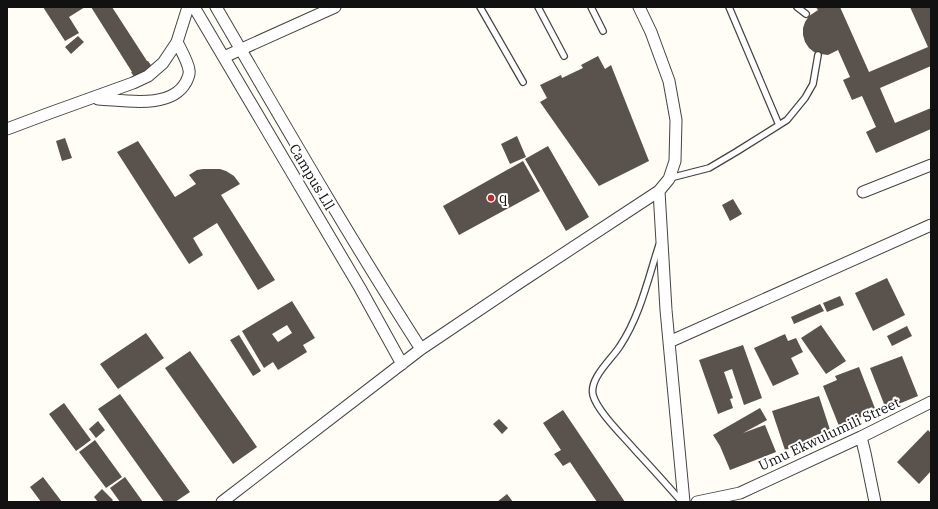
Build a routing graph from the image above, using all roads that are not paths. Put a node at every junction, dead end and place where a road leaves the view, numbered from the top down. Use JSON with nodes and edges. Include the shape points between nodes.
{"nodes":[{"id":1,"x":188,"y":7,"type":"edge"},
{"id":2,"x":194,"y":7,"type":"edge"},
{"id":3,"x":216,"y":7,"type":"edge"},
{"id":4,"x":335,"y":7,"type":"edge"},
{"id":5,"x":480,"y":7,"type":"edge"},
{"id":6,"x":538,"y":7,"type":"edge"},
{"id":7,"x":591,"y":7,"type":"edge"},
{"id":8,"x":639,"y":7,"type":"edge"},
{"id":9,"x":729,"y":7,"type":"edge"},
{"id":10,"x":797,"y":7,"type":"edge"},
{"id":11,"x":806,"y":14,"type":"dead end"},
{"id":12,"x":603,"y":31,"type":"dead end"},
{"id":13,"x":177,"y":42,"type":"junction"},
{"id":14,"x":241,"y":50,"type":"junction"},
{"id":15,"x":818,"y":55,"type":"dead end"},
{"id":16,"x":564,"y":56,"type":"dead end"},
{"id":17,"x":224,"y":57,"type":"junction"},
{"id":18,"x":523,"y":82,"type":"dead end"},
{"id":19,"x":92,"y":98,"type":"junction"},
{"id":20,"x":779,"y":125,"type":"junction"},
{"id":21,"x":7,"y":129,"type":"edge"},
{"id":22,"x":931,"y":166,"type":"edge"},
{"id":23,"x":669,"y":179,"type":"junction"},
{"id":24,"x":659,"y":191,"type":"junction"},
{"id":25,"x":863,"y":192,"type":"dead end"},
{"id":26,"x":931,"y":225,"type":"edge"},
{"id":27,"x":662,"y":237,"type":"junction"},
{"id":28,"x":669,"y":342,"type":"junction"},
{"id":29,"x":421,"y":349,"type":"junction"},
{"id":30,"x":402,"y":364,"type":"junction"},
{"id":31,"x":931,"y":402,"type":"edge"},
{"id":32,"x":860,"y":437,"type":"junction"},
{"id":33,"x":222,"y":502,"type":"edge"},
{"id":34,"x":683,"y":502,"type":"edge"},
{"id":35,"x":697,"y":502,"type":"edge"},
{"id":36,"x":876,"y":502,"type":"edge"}],
"edges":[{"from":1,"to":13,"type":"street"},
{"from":2,"to":17,"type":"street","name":"Campus Lll"},
{"from":3,"to":14,"type":"street"},
{"from":4,"to":14,"type":"street"},
{"from":5,"to":18,"type":"lane"},
{"from":6,"to":16,"type":"lane"},
{"from":7,"to":12,"type":"lane"},
{"from":8,"to":23,"type":"street","via":[[669,81],[676,120],[675,161]]},
{"from":9,"to":20,"type":"lane"},
{"from":10,"to":11,"type":"lane"},
{"from":13,"to":19,"type":"street","via":[[163,63],[148,76]]},
{"from":13,"to":19,"type":"street","via":[[189,69],[183,88],[177,93],[147,102]]},
{"from":14,"to":17,"type":"street"},
{"from":14,"to":29,"type":"street"},
{"from":15,"to":20,"type":"lane","via":[[813,84],[787,120]]},
{"from":17,"to":30,"type":"street","name":"Campus Lll"},
{"from":19,"to":21,"type":"street"},
{"from":20,"to":23,"type":"lane","via":[[709,168]]},
{"from":22,"to":25,"type":"street"},
{"from":23,"to":24,"type":"street"},
{"from":24,"to":27,"type":"street"},
{"from":24,"to":29,"type":"street"},
{"from":26,"to":28,"type":"street"},
{"from":27,"to":28,"type":"street"},
{"from":27,"to":34,"type":"lane","via":[[632,326],[620,347],[599,373],[593,384],[592,394],[610,421]]},
{"from":28,"to":34,"type":"street"},
{"from":29,"to":30,"type":"street"},
{"from":30,"to":33,"type":"street"},
{"from":31,"to":32,"type":"street","name":"Umu Ekwulumili Street"},
{"from":32,"to":35,"type":"street","name":"Umu Ekwulumili Street","via":[[740,493]]},
{"from":32,"to":36,"type":"street"}]}
